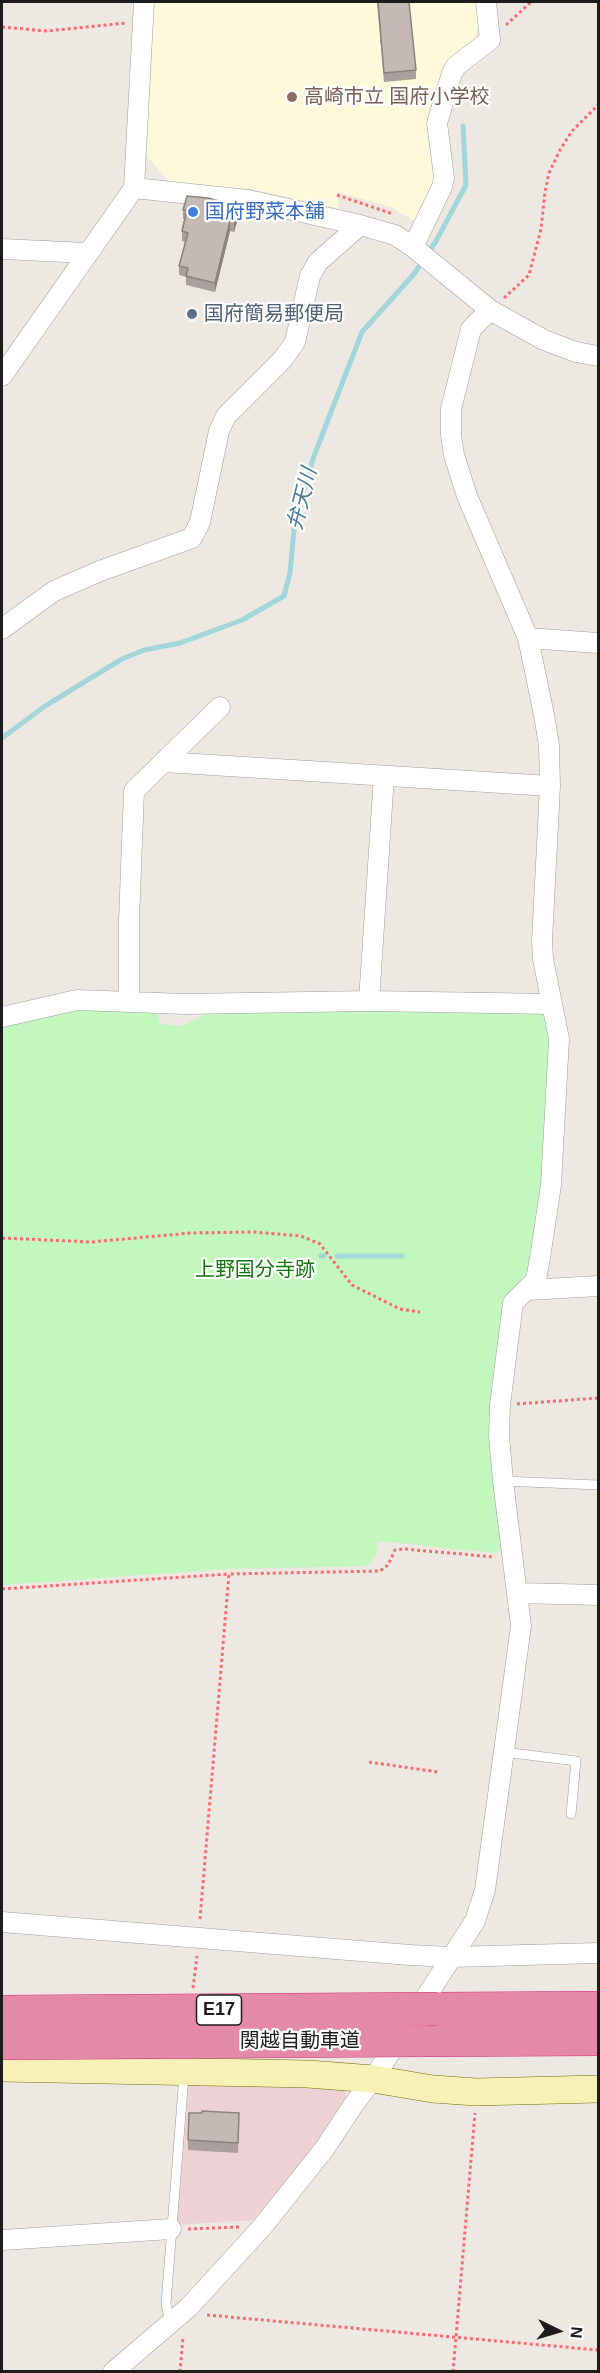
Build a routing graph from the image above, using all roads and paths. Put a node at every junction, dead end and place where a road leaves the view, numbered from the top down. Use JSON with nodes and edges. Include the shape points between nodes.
{"nodes":[{"id":1,"x":144,"y":2,"type":"edge"},
{"id":2,"x":486,"y":2,"type":"edge"},
{"id":3,"x":531,"y":2,"type":"edge"},
{"id":4,"x":143,"y":22,"type":"junction"},
{"id":5,"x":2,"y":27,"type":"edge"},
{"id":6,"x":490,"y":40,"type":"junction"},
{"id":7,"x":598,"y":105,"type":"edge"},
{"id":8,"x":134,"y":189,"type":"junction"},
{"id":9,"x":360,"y":225,"type":"junction"},
{"id":10,"x":2,"y":249,"type":"edge"},
{"id":11,"x":417,"y":250,"type":"junction"},
{"id":12,"x":87,"y":253,"type":"junction"},
{"id":13,"x":490,"y":310,"type":"junction"},
{"id":14,"x":598,"y":356,"type":"edge"},
{"id":15,"x":2,"y":376,"type":"edge"},
{"id":16,"x":2,"y":629,"type":"edge"},
{"id":17,"x":528,"y":638,"type":"junction"},
{"id":18,"x":598,"y":643,"type":"edge"},
{"id":19,"x":220,"y":707,"type":"dead end"},
{"id":20,"x":164,"y":762,"type":"junction"},
{"id":21,"x":384,"y":776,"type":"junction"},
{"id":22,"x":550,"y":786,"type":"junction"},
{"id":23,"x":369,"y":1001,"type":"junction"},
{"id":24,"x":129,"y":1002,"type":"junction"},
{"id":25,"x":552,"y":1004,"type":"junction"},
{"id":26,"x":2,"y":1017,"type":"edge"},
{"id":27,"x":2,"y":1238,"type":"edge"},
{"id":28,"x":598,"y":1286,"type":"edge"},
{"id":29,"x":528,"y":1290,"type":"junction"},
{"id":30,"x":420,"y":1312,"type":"dead end"},
{"id":31,"x":598,"y":1398,"type":"edge"},
{"id":32,"x":500,"y":1405,"type":"junction"},
{"id":33,"x":503,"y":1481,"type":"junction"},
{"id":34,"x":598,"y":1485,"type":"edge"},
{"id":35,"x":514,"y":1559,"type":"junction"},
{"id":36,"x":229,"y":1575,"type":"junction"},
{"id":37,"x":2,"y":1589,"type":"edge"},
{"id":38,"x":518,"y":1593,"type":"junction"},
{"id":39,"x":598,"y":1595,"type":"edge"},
{"id":40,"x":504,"y":1752,"type":"junction"},
{"id":41,"x":369,"y":1762,"type":"dead end"},
{"id":42,"x":438,"y":1772,"type":"dead end"},
{"id":43,"x":571,"y":1814,"type":"dead end"},
{"id":44,"x":2,"y":1922,"type":"edge"},
{"id":45,"x":198,"y":1939,"type":"junction"},
{"id":46,"x":598,"y":1953,"type":"edge"},
{"id":47,"x":452,"y":1957,"type":"junction"},
{"id":48,"x":192,"y":1995,"type":"dead end"},
{"id":49,"x":598,"y":2008,"type":"edge"},
{"id":50,"x":2,"y":2012,"type":"edge"},
{"id":51,"x":598,"y":2039,"type":"edge"},
{"id":52,"x":2,"y":2043,"type":"edge"},
{"id":53,"x":2,"y":2068,"type":"edge"},
{"id":54,"x":184,"y":2073,"type":"junction"},
{"id":55,"x":373,"y":2079,"type":"junction"},
{"id":56,"x":598,"y":2090,"type":"edge"},
{"id":57,"x":476,"y":2092,"type":"junction"},
{"id":58,"x":263,"y":2226,"type":"junction"},
{"id":59,"x":171,"y":2229,"type":"junction"},
{"id":60,"x":2,"y":2240,"type":"edge"},
{"id":61,"x":182,"y":2314,"type":"junction"},
{"id":62,"x":456,"y":2338,"type":"junction"},
{"id":63,"x":598,"y":2350,"type":"edge"},
{"id":64,"x":113,"y":2372,"type":"edge"},
{"id":65,"x":180,"y":2372,"type":"edge"},
{"id":66,"x":453,"y":2372,"type":"edge"}],
"edges":[{"from":1,"to":4,"type":"street"},
{"from":2,"to":6,"type":"street"},
{"from":3,"to":6,"type":"path"},
{"from":4,"to":5,"type":"path","via":[[47,31]]},
{"from":4,"to":8,"type":"street"},
{"from":6,"to":11,"type":"street","via":[[452,73],[437,123],[444,177]]},
{"from":7,"to":13,"type":"path","via":[[572,131],[549,173],[529,275]]},
{"from":8,"to":9,"type":"street","via":[[248,200]]},
{"from":8,"to":12,"type":"street"},
{"from":9,"to":11,"type":"street","via":[[395,235]]},
{"from":9,"to":16,"type":"street","via":[[318,262],[310,276],[295,342],[226,416],[219,431],[200,522],[192,538],[54,591]]},
{"from":10,"to":12,"type":"street"},
{"from":11,"to":13,"type":"street"},
{"from":12,"to":15,"type":"street"},
{"from":13,"to":14,"type":"street","via":[[544,340]]},
{"from":13,"to":17,"type":"street","via":[[471,329],[451,409],[451,435],[467,496]]},
{"from":17,"to":18,"type":"street"},
{"from":17,"to":22,"type":"street","via":[[549,745]]},
{"from":19,"to":20,"type":"street"},
{"from":20,"to":21,"type":"street"},
{"from":20,"to":24,"type":"street","via":[[134,791]]},
{"from":21,"to":22,"type":"street"},
{"from":21,"to":23,"type":"street"},
{"from":22,"to":25,"type":"street","via":[[542,941]]},
{"from":23,"to":24,"type":"street"},
{"from":23,"to":25,"type":"street"},
{"from":24,"to":26,"type":"street","via":[[63,1002]]},
{"from":25,"to":29,"type":"street","via":[[559,1039],[551,1185],[536,1280]]},
{"from":27,"to":30,"type":"path","via":[[91,1242],[191,1233],[301,1236],[320,1244],[352,1285],[400,1309]]},
{"from":28,"to":29,"type":"street"},
{"from":29,"to":32,"type":"street","via":[[513,1303]]},
{"from":31,"to":32,"type":"path"},
{"from":32,"to":33,"type":"street"},
{"from":33,"to":34,"type":"lane"},
{"from":33,"to":35,"type":"street"},
{"from":35,"to":36,"type":"path","via":[[404,1549],[395,1550],[388,1565],[380,1571]]},
{"from":35,"to":38,"type":"street"},
{"from":36,"to":37,"type":"path"},
{"from":36,"to":45,"type":"path"},
{"from":38,"to":39,"type":"street"},
{"from":38,"to":40,"type":"street","via":[[520,1642]]},
{"from":40,"to":43,"type":"lane","via":[[576,1761]]},
{"from":40,"to":47,"type":"street","via":[[482,1902]]},
{"from":41,"to":42,"type":"path"},
{"from":44,"to":45,"type":"street"},
{"from":45,"to":47,"type":"street"},
{"from":45,"to":48,"type":"path"},
{"from":46,"to":47,"type":"street"},
{"from":47,"to":55,"type":"street"},
{"from":49,"to":50,"type":"highway","name":"関越自動車道","number":"E17","bridge":true},
{"from":51,"to":52,"type":"highway","name":"関越自動車道","number":"E17","bridge":true},
{"from":53,"to":54,"type":"street"},
{"from":54,"to":55,"type":"street"},
{"from":54,"to":59,"type":"lane"},
{"from":55,"to":57,"type":"street"},
{"from":55,"to":58,"type":"street"},
{"from":56,"to":57,"type":"street"},
{"from":57,"to":62,"type":"path"},
{"from":58,"to":59,"type":"path"},
{"from":58,"to":61,"type":"street"},
{"from":59,"to":60,"type":"street"},
{"from":59,"to":61,"type":"lane","via":[[166,2304],[168,2313]]},
{"from":61,"to":62,"type":"path"},
{"from":61,"to":64,"type":"street"},
{"from":61,"to":65,"type":"path"},
{"from":62,"to":63,"type":"path"},
{"from":62,"to":66,"type":"path"}]}
